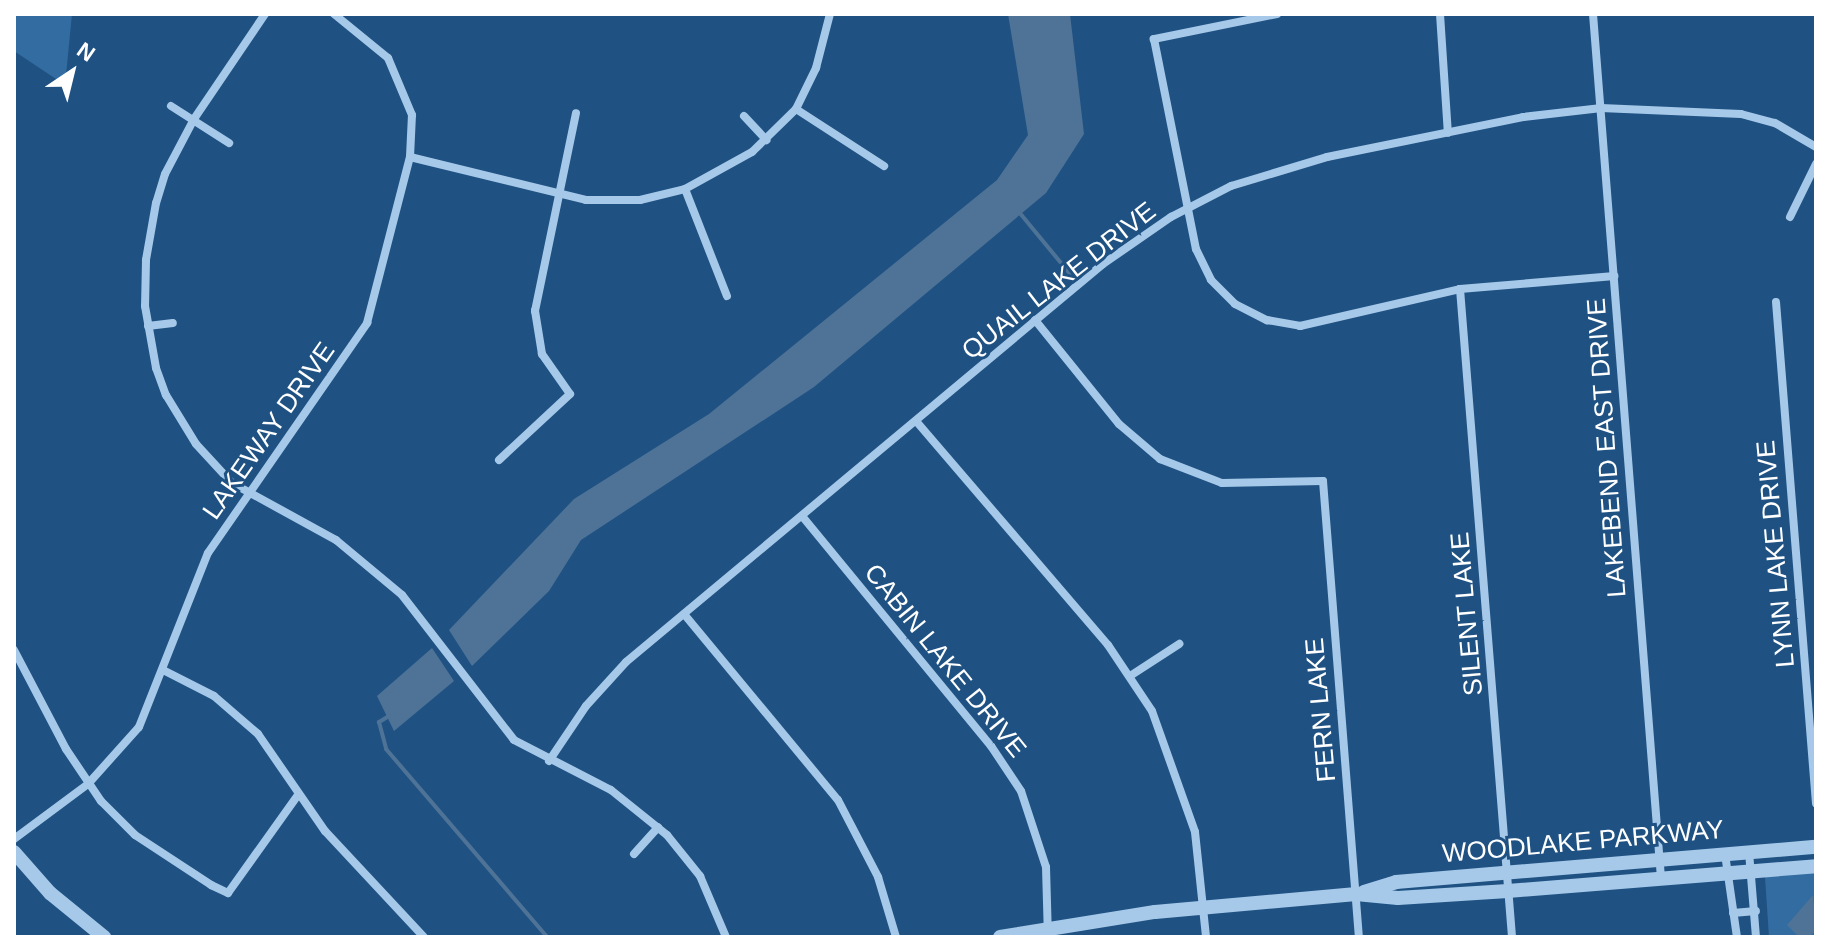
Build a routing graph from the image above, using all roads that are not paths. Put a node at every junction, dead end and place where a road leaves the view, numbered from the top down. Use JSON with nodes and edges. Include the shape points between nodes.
{"nodes":[{"id":1,"x":265,"y":14,"type":"edge"},
{"id":2,"x":334,"y":14,"type":"edge"},
{"id":3,"x":830,"y":14,"type":"edge"},
{"id":4,"x":1277,"y":14,"type":"edge"},
{"id":5,"x":1440,"y":14,"type":"edge"},
{"id":6,"x":1593,"y":14,"type":"edge"},
{"id":7,"x":171,"y":106,"type":"dead end"},
{"id":8,"x":1601,"y":108,"type":"junction"},
{"id":9,"x":796,"y":109,"type":"junction"},
{"id":10,"x":576,"y":113,"type":"dead end"},
{"id":11,"x":744,"y":116,"type":"dead end"},
{"id":12,"x":194,"y":119,"type":"junction"},
{"id":13,"x":1448,"y":133,"type":"junction"},
{"id":14,"x":766,"y":140,"type":"junction"},
{"id":15,"x":229,"y":143,"type":"dead end"},
{"id":16,"x":1816,"y":147,"type":"edge"},
{"id":17,"x":410,"y":157,"type":"junction"},
{"id":18,"x":1816,"y":164,"type":"edge"},
{"id":19,"x":884,"y":166,"type":"dead end"},
{"id":20,"x":685,"y":189,"type":"junction"},
{"id":21,"x":556,"y":194,"type":"junction"},
{"id":22,"x":1188,"y":208,"type":"junction"},
{"id":23,"x":1790,"y":217,"type":"dead end"},
{"id":24,"x":1614,"y":276,"type":"junction"},
{"id":25,"x":1460,"y":289,"type":"junction"},
{"id":26,"x":727,"y":296,"type":"dead end"},
{"id":27,"x":1776,"y":302,"type":"dead end"},
{"id":28,"x":1035,"y":320,"type":"junction"},
{"id":29,"x":173,"y":323,"type":"dead end"},
{"id":30,"x":148,"y":326,"type":"junction"},
{"id":31,"x":916,"y":421,"type":"junction"},
{"id":32,"x":499,"y":460,"type":"dead end"},
{"id":33,"x":249,"y":494,"type":"junction"},
{"id":34,"x":802,"y":516,"type":"junction"},
{"id":35,"x":684,"y":614,"type":"junction"},
{"id":36,"x":1179,"y":644,"type":"dead end"},
{"id":37,"x":14,"y":650,"type":"edge"},
{"id":38,"x":163,"y":670,"type":"junction"},
{"id":39,"x":1130,"y":676,"type":"junction"},
{"id":40,"x":1814,"y":756,"type":"edge"},
{"id":41,"x":549,"y":761,"type":"junction"},
{"id":42,"x":88,"y":784,"type":"junction"},
{"id":43,"x":298,"y":795,"type":"junction"},
{"id":44,"x":1816,"y":803,"type":"edge"},
{"id":45,"x":658,"y":827,"type":"junction"},
{"id":46,"x":14,"y":839,"type":"edge"},
{"id":47,"x":1816,"y":847,"type":"edge"},
{"id":48,"x":14,"y":852,"type":"edge"},
{"id":49,"x":1749,"y":852,"type":"junction"},
{"id":50,"x":634,"y":854,"type":"dead end"},
{"id":51,"x":1725,"y":854,"type":"junction"},
{"id":52,"x":1659,"y":858,"type":"junction"},
{"id":53,"x":1816,"y":866,"type":"edge"},
{"id":54,"x":1507,"y":871,"type":"junction"},
{"id":55,"x":1751,"y":871,"type":"junction"},
{"id":56,"x":1727,"y":873,"type":"junction"},
{"id":57,"x":1661,"y":878,"type":"junction"},
{"id":58,"x":1508,"y":891,"type":"junction"},
{"id":59,"x":1356,"y":894,"type":"junction"},
{"id":60,"x":1205,"y":908,"type":"junction"},
{"id":61,"x":1756,"y":911,"type":"junction"},
{"id":62,"x":1733,"y":913,"type":"junction"},
{"id":63,"x":1047,"y":932,"type":"edge"},
{"id":64,"x":104,"y":937,"type":"edge"},
{"id":65,"x":424,"y":937,"type":"edge"},
{"id":66,"x":726,"y":937,"type":"edge"},
{"id":67,"x":896,"y":937,"type":"edge"},
{"id":68,"x":1000,"y":937,"type":"edge"},
{"id":69,"x":1206,"y":937,"type":"edge"},
{"id":70,"x":1359,"y":937,"type":"edge"},
{"id":71,"x":1512,"y":937,"type":"edge"},
{"id":72,"x":1737,"y":937,"type":"edge"},
{"id":73,"x":1756,"y":937,"type":"edge"}],
"edges":[{"from":1,"to":12,"type":"street"},
{"from":2,"to":17,"type":"street","name":"LAKEWAY DRIVE","via":[[380,49],[401,79],[412,115]]},
{"from":3,"to":9,"type":"street","via":[[816,68]]},
{"from":4,"to":22,"type":"street","via":[[1154,39]]},
{"from":5,"to":13,"type":"street"},
{"from":6,"to":8,"type":"street","name":"LAKEBEND EAST DRIVE"},
{"from":7,"to":12,"type":"street"},
{"from":8,"to":13,"type":"street","name":"QUAIL LAKE DRIVE"},
{"from":8,"to":16,"type":"street","name":"QUAIL LAKE DRIVE","via":[[1741,114],[1775,123]]},
{"from":8,"to":24,"type":"street","name":"LAKEBEND EAST DRIVE"},
{"from":9,"to":14,"type":"street"},
{"from":9,"to":19,"type":"street"},
{"from":10,"to":21,"type":"street"},
{"from":11,"to":14,"type":"street"},
{"from":12,"to":15,"type":"street"},
{"from":12,"to":30,"type":"street","via":[[156,203],[146,260]]},
{"from":13,"to":22,"type":"street","name":"QUAIL LAKE DRIVE","via":[[1266,173]]},
{"from":14,"to":20,"type":"street","via":[[731,167]]},
{"from":17,"to":21,"type":"street"},
{"from":17,"to":33,"type":"street","name":"LAKEWAY DRIVE","via":[[367,323]]},
{"from":18,"to":23,"type":"street"},
{"from":20,"to":21,"type":"street","via":[[612,201]]},
{"from":20,"to":26,"type":"street"},
{"from":21,"to":32,"type":"street","via":[[535,311],[542,354],[570,394]]},
{"from":22,"to":25,"type":"street","via":[[1196,249],[1211,280],[1235,304],[1267,320],[1325,323]]},
{"from":22,"to":28,"type":"street","name":"QUAIL LAKE DRIVE","via":[[1120,251]]},
{"from":24,"to":25,"type":"street"},
{"from":24,"to":52,"type":"street","name":"LAKEBEND EAST DRIVE"},
{"from":25,"to":54,"type":"street","name":"SILENT LAKE"},
{"from":27,"to":40,"type":"street","name":"LYNN LAKE DRIVE"},
{"from":28,"to":31,"type":"street","name":"QUAIL LAKE DRIVE"},
{"from":28,"to":59,"type":"street","name":"FERN LAKE","via":[[1119,424],[1160,459],[1222,483],[1323,481]]},
{"from":29,"to":30,"type":"street"},
{"from":30,"to":33,"type":"street","via":[[156,368],[180,420],[214,466]]},
{"from":31,"to":34,"type":"street","name":"QUAIL LAKE DRIVE"},
{"from":31,"to":39,"type":"street"},
{"from":33,"to":38,"type":"street","name":"LAKEWAY DRIVE","via":[[201,568]]},
{"from":33,"to":41,"type":"street","via":[[313,526],[370,565],[429,626],[498,724]]},
{"from":34,"to":35,"type":"street","name":"QUAIL LAKE DRIVE"},
{"from":34,"to":63,"type":"street","name":"CABIN LAKE DRIVE","via":[[1007,768],[1040,841]]},
{"from":35,"to":41,"type":"street","name":"QUAIL LAKE DRIVE","via":[[611,676]]},
{"from":35,"to":67,"type":"street","via":[[838,800],[878,877]]},
{"from":36,"to":39,"type":"street"},
{"from":37,"to":42,"type":"street"},
{"from":38,"to":42,"type":"street","name":"LAKEWAY DRIVE","via":[[139,727]]},
{"from":38,"to":43,"type":"street","via":[[240,717]]},
{"from":39,"to":60,"type":"street","via":[[1152,711],[1184,790]]},
{"from":40,"to":44,"type":"street","name":"LYNN LAKE DRIVE"},
{"from":41,"to":45,"type":"street","via":[[593,779]]},
{"from":42,"to":43,"type":"street","via":[[135,835],[228,893]]},
{"from":42,"to":46,"type":"street","name":"LAKEWAY DRIVE"},
{"from":43,"to":65,"type":"street","via":[[354,866]]},
{"from":45,"to":50,"type":"street"},
{"from":45,"to":66,"type":"street","via":[[700,876]]},
{"from":47,"to":49,"type":"street","name":"WOODLAKE PARKWAY"},
{"from":48,"to":64,"type":"street","via":[[50,893]]},
{"from":49,"to":51,"type":"street","name":"WOODLAKE PARKWAY"},
{"from":49,"to":55,"type":"street"},
{"from":51,"to":52,"type":"street","name":"WOODLAKE PARKWAY"},
{"from":51,"to":56,"type":"street"},
{"from":52,"to":54,"type":"street","name":"WOODLAKE PARKWAY"},
{"from":52,"to":57,"type":"street","name":"LAKEBEND EAST DRIVE"},
{"from":53,"to":55,"type":"street","name":"WOODLAKE PARKWAY"},
{"from":54,"to":58,"type":"street","name":"SILENT LAKE"},
{"from":54,"to":59,"type":"street","name":"WOODLAKE PARKWAY","via":[[1396,882]]},
{"from":55,"to":56,"type":"street","name":"WOODLAKE PARKWAY"},
{"from":55,"to":61,"type":"street"},
{"from":56,"to":57,"type":"street","name":"WOODLAKE PARKWAY"},
{"from":56,"to":62,"type":"street"},
{"from":57,"to":58,"type":"street","name":"WOODLAKE PARKWAY"},
{"from":58,"to":59,"type":"street","name":"WOODLAKE PARKWAY","via":[[1398,898]]},
{"from":58,"to":71,"type":"street","name":"SILENT LAKE"},
{"from":59,"to":60,"type":"street","name":"WOODLAKE PARKWAY"},
{"from":59,"to":70,"type":"street","name":"FERN LAKE"},
{"from":60,"to":63,"type":"street","name":"WOODLAKE PARKWAY"},
{"from":60,"to":69,"type":"street"},
{"from":61,"to":62,"type":"street"},
{"from":61,"to":73,"type":"street"},
{"from":62,"to":72,"type":"street"},
{"from":63,"to":68,"type":"street","name":"WOODLAKE PARKWAY"}]}
